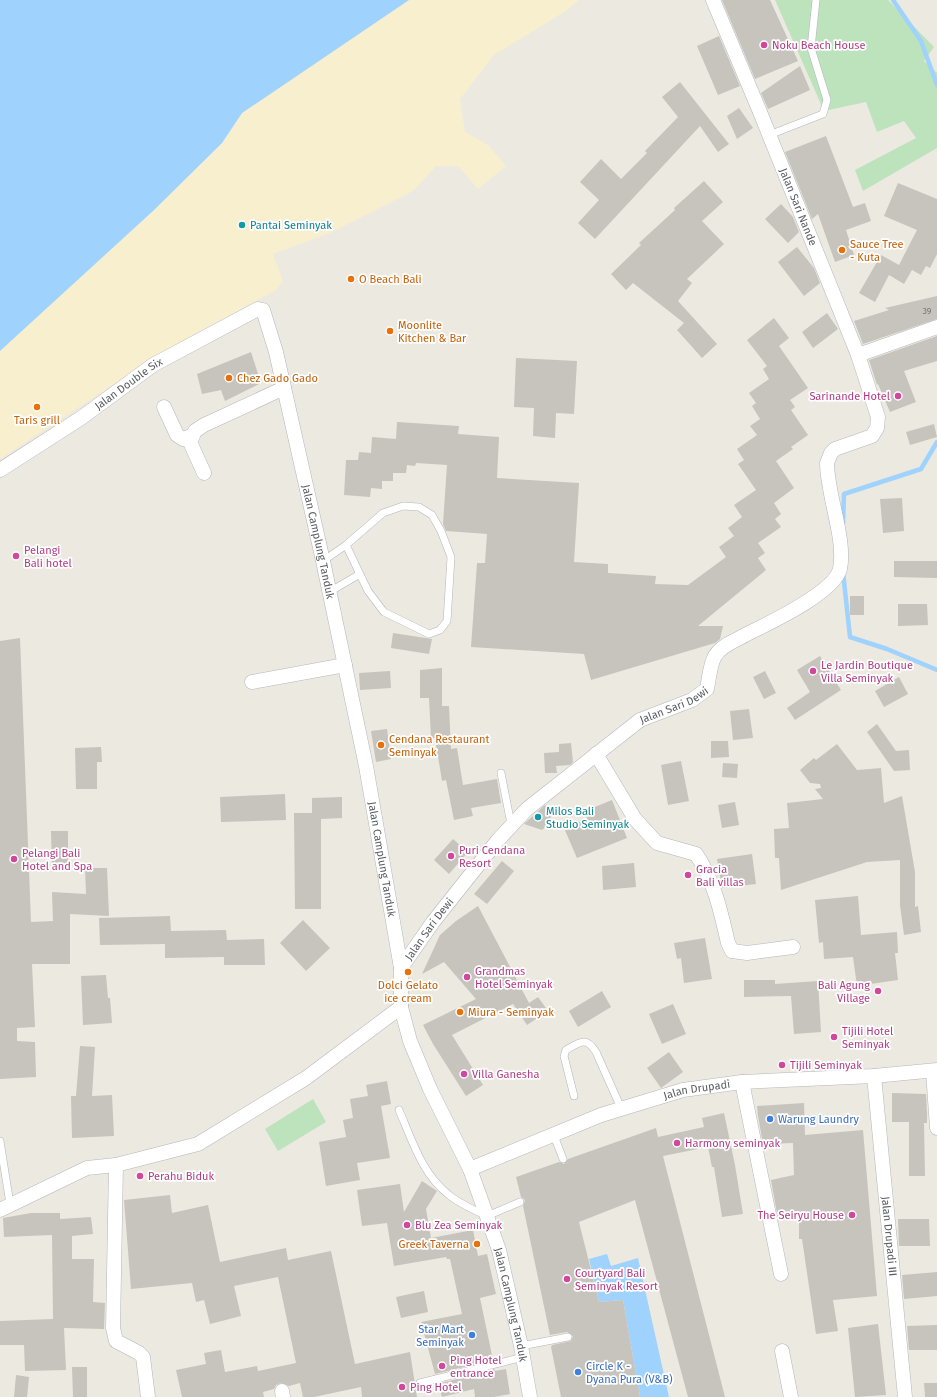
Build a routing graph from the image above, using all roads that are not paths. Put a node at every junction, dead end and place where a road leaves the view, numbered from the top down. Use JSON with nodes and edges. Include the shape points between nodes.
{"nodes":[{"id":1,"x":713,"y":0,"type":"edge"},
{"id":2,"x":816,"y":0,"type":"edge"},
{"id":3,"x":769,"y":135,"type":"junction"},
{"id":4,"x":263,"y":310,"type":"joint"},
{"id":5,"x":937,"y":327,"type":"edge"},
{"id":6,"x":858,"y":354,"type":"junction"},
{"id":7,"x":284,"y":388,"type":"junction"},
{"id":8,"x":164,"y":407,"type":"dead end"},
{"id":9,"x":878,"y":417,"type":"joint"},
{"id":10,"x":191,"y":436,"type":"junction"},
{"id":11,"x":0,"y":470,"type":"edge"},
{"id":12,"x":204,"y":473,"type":"dead end"},
{"id":13,"x":346,"y":545,"type":"junction"},
{"id":14,"x":323,"y":560,"type":"junction"},
{"id":15,"x":360,"y":574,"type":"junction"},
{"id":16,"x":329,"y":592,"type":"junction"},
{"id":17,"x":345,"y":665,"type":"junction"},
{"id":18,"x":252,"y":682,"type":"dead end"},
{"id":19,"x":596,"y":754,"type":"junction"},
{"id":20,"x":501,"y":772,"type":"dead end"},
{"id":21,"x":511,"y":824,"type":"junction"},
{"id":22,"x":793,"y":946,"type":"dead end"},
{"id":23,"x":401,"y":968,"type":"junction"},
{"id":24,"x":401,"y":1007,"type":"junction"},
{"id":25,"x":935,"y":1070,"type":"edge"},
{"id":26,"x":874,"y":1076,"type":"junction"},
{"id":27,"x":742,"y":1082,"type":"junction"},
{"id":28,"x":574,"y":1096,"type":"dead end"},
{"id":29,"x":621,"y":1108,"type":"junction"},
{"id":30,"x":400,"y":1110,"type":"dead end"},
{"id":31,"x":937,"y":1128,"type":"edge"},
{"id":32,"x":553,"y":1133,"type":"junction"},
{"id":33,"x":0,"y":1141,"type":"edge"},
{"id":34,"x":563,"y":1159,"type":"dead end"},
{"id":35,"x":116,"y":1165,"type":"junction"},
{"id":36,"x":470,"y":1169,"type":"junction"},
{"id":37,"x":520,"y":1202,"type":"dead end"},
{"id":38,"x":5,"y":1207,"type":"edge"},
{"id":39,"x":487,"y":1216,"type":"junction"},
{"id":40,"x":781,"y":1274,"type":"dead end"},
{"id":41,"x":568,"y":1337,"type":"dead end"},
{"id":42,"x":782,"y":1351,"type":"dead end"},
{"id":43,"x":522,"y":1352,"type":"junction"},
{"id":44,"x":420,"y":1383,"type":"dead end"},
{"id":45,"x":148,"y":1397,"type":"edge"},
{"id":46,"x":530,"y":1397,"type":"edge"},
{"id":47,"x":791,"y":1397,"type":"edge"},
{"id":48,"x":905,"y":1397,"type":"edge"}],
"edges":[{"from":1,"to":3,"type":"street","name":"Jalan Sari Nande"},
{"from":2,"to":3,"type":"lane","via":[[811,48],[827,107],[823,114]]},
{"from":3,"to":6,"type":"street","name":"Jalan Sari Nande"},
{"from":4,"to":7,"type":"street","name":"Jalan Camplung Tanduk"},
{"from":4,"to":11,"type":"street","name":"Jalan Double Six","via":[[258,309],[153,366],[81,418]]},
{"from":5,"to":6,"type":"street"},
{"from":6,"to":9,"type":"street","name":"Jalan Sari Nande"},
{"from":7,"to":10,"type":"street","via":[[204,425]]},
{"from":7,"to":14,"type":"street","name":"Jalan Camplung Tanduk"},
{"from":8,"to":10,"type":"street","via":[[176,435],[183,439]]},
{"from":9,"to":19,"type":"street","name":"Jalan Sari Dewi","via":[[872,436],[836,449],[831,453],[827,463],[840,548],[840,567],[834,579],[788,614],[726,645],[714,656],[707,688],[692,700],[640,720]]},
{"from":10,"to":12,"type":"street","via":[[190,442]]},
{"from":13,"to":14,"type":"lane"},
{"from":13,"to":15,"type":"lane"},
{"from":13,"to":15,"type":"lane","via":[[383,514],[403,506],[419,507],[432,514],[452,557],[447,621],[440,630],[429,634],[384,612],[368,591]]},
{"from":14,"to":16,"type":"street","name":"Jalan Camplung Tanduk"},
{"from":15,"to":16,"type":"lane"},
{"from":16,"to":17,"type":"street","name":"Jalan Camplung Tanduk"},
{"from":17,"to":18,"type":"street"},
{"from":17,"to":23,"type":"street","name":"Jalan Camplung Tanduk","via":[[366,766]]},
{"from":19,"to":21,"type":"street","name":"Jalan Sari Dewi","via":[[526,809]]},
{"from":19,"to":22,"type":"street","via":[[635,819],[657,843],[696,854],[705,867],[732,951],[747,953]]},
{"from":20,"to":21,"type":"lane"},
{"from":21,"to":23,"type":"street","name":"Jalan Sari Dewi","via":[[433,922]]},
{"from":23,"to":24,"type":"street","name":"Jalan Camplung Tanduk"},
{"from":24,"to":35,"type":"street","via":[[306,1078],[198,1144]]},
{"from":24,"to":36,"type":"street","name":"Jalan Camplung Tanduk","via":[[410,1041],[430,1089]]},
{"from":25,"to":26,"type":"street","name":"Jalan Drupadi"},
{"from":25,"to":31,"type":"street"},
{"from":26,"to":27,"type":"street","name":"Jalan Drupadi"},
{"from":26,"to":48,"type":"street","name":"Jalan Drupadi III"},
{"from":27,"to":29,"type":"street","name":"Jalan Drupadi","via":[[683,1090]]},
{"from":27,"to":40,"type":"street"},
{"from":28,"to":29,"type":"lane","via":[[564,1056],[566,1050],[586,1041],[596,1052]]},
{"from":29,"to":32,"type":"street","name":"Jalan Drupadi"},
{"from":30,"to":39,"type":"lane","via":[[420,1160],[438,1185],[449,1196]]},
{"from":32,"to":34,"type":"lane"},
{"from":32,"to":36,"type":"street","name":"Jalan Drupadi"},
{"from":33,"to":38,"type":"lane"},
{"from":35,"to":38,"type":"street","via":[[87,1168]]},
{"from":35,"to":45,"type":"street","via":[[113,1328],[116,1341],[134,1350],[142,1358]]},
{"from":36,"to":39,"type":"street","name":"Jalan Camplung Tanduk"},
{"from":37,"to":39,"type":"lane"},
{"from":39,"to":43,"type":"street","name":"Jalan Camplung Tanduk","via":[[498,1250]]},
{"from":41,"to":43,"type":"lane"},
{"from":42,"to":47,"type":"street"},
{"from":43,"to":44,"type":"lane"},
{"from":43,"to":46,"type":"street","name":"Jalan Camplung Tanduk"}]}
